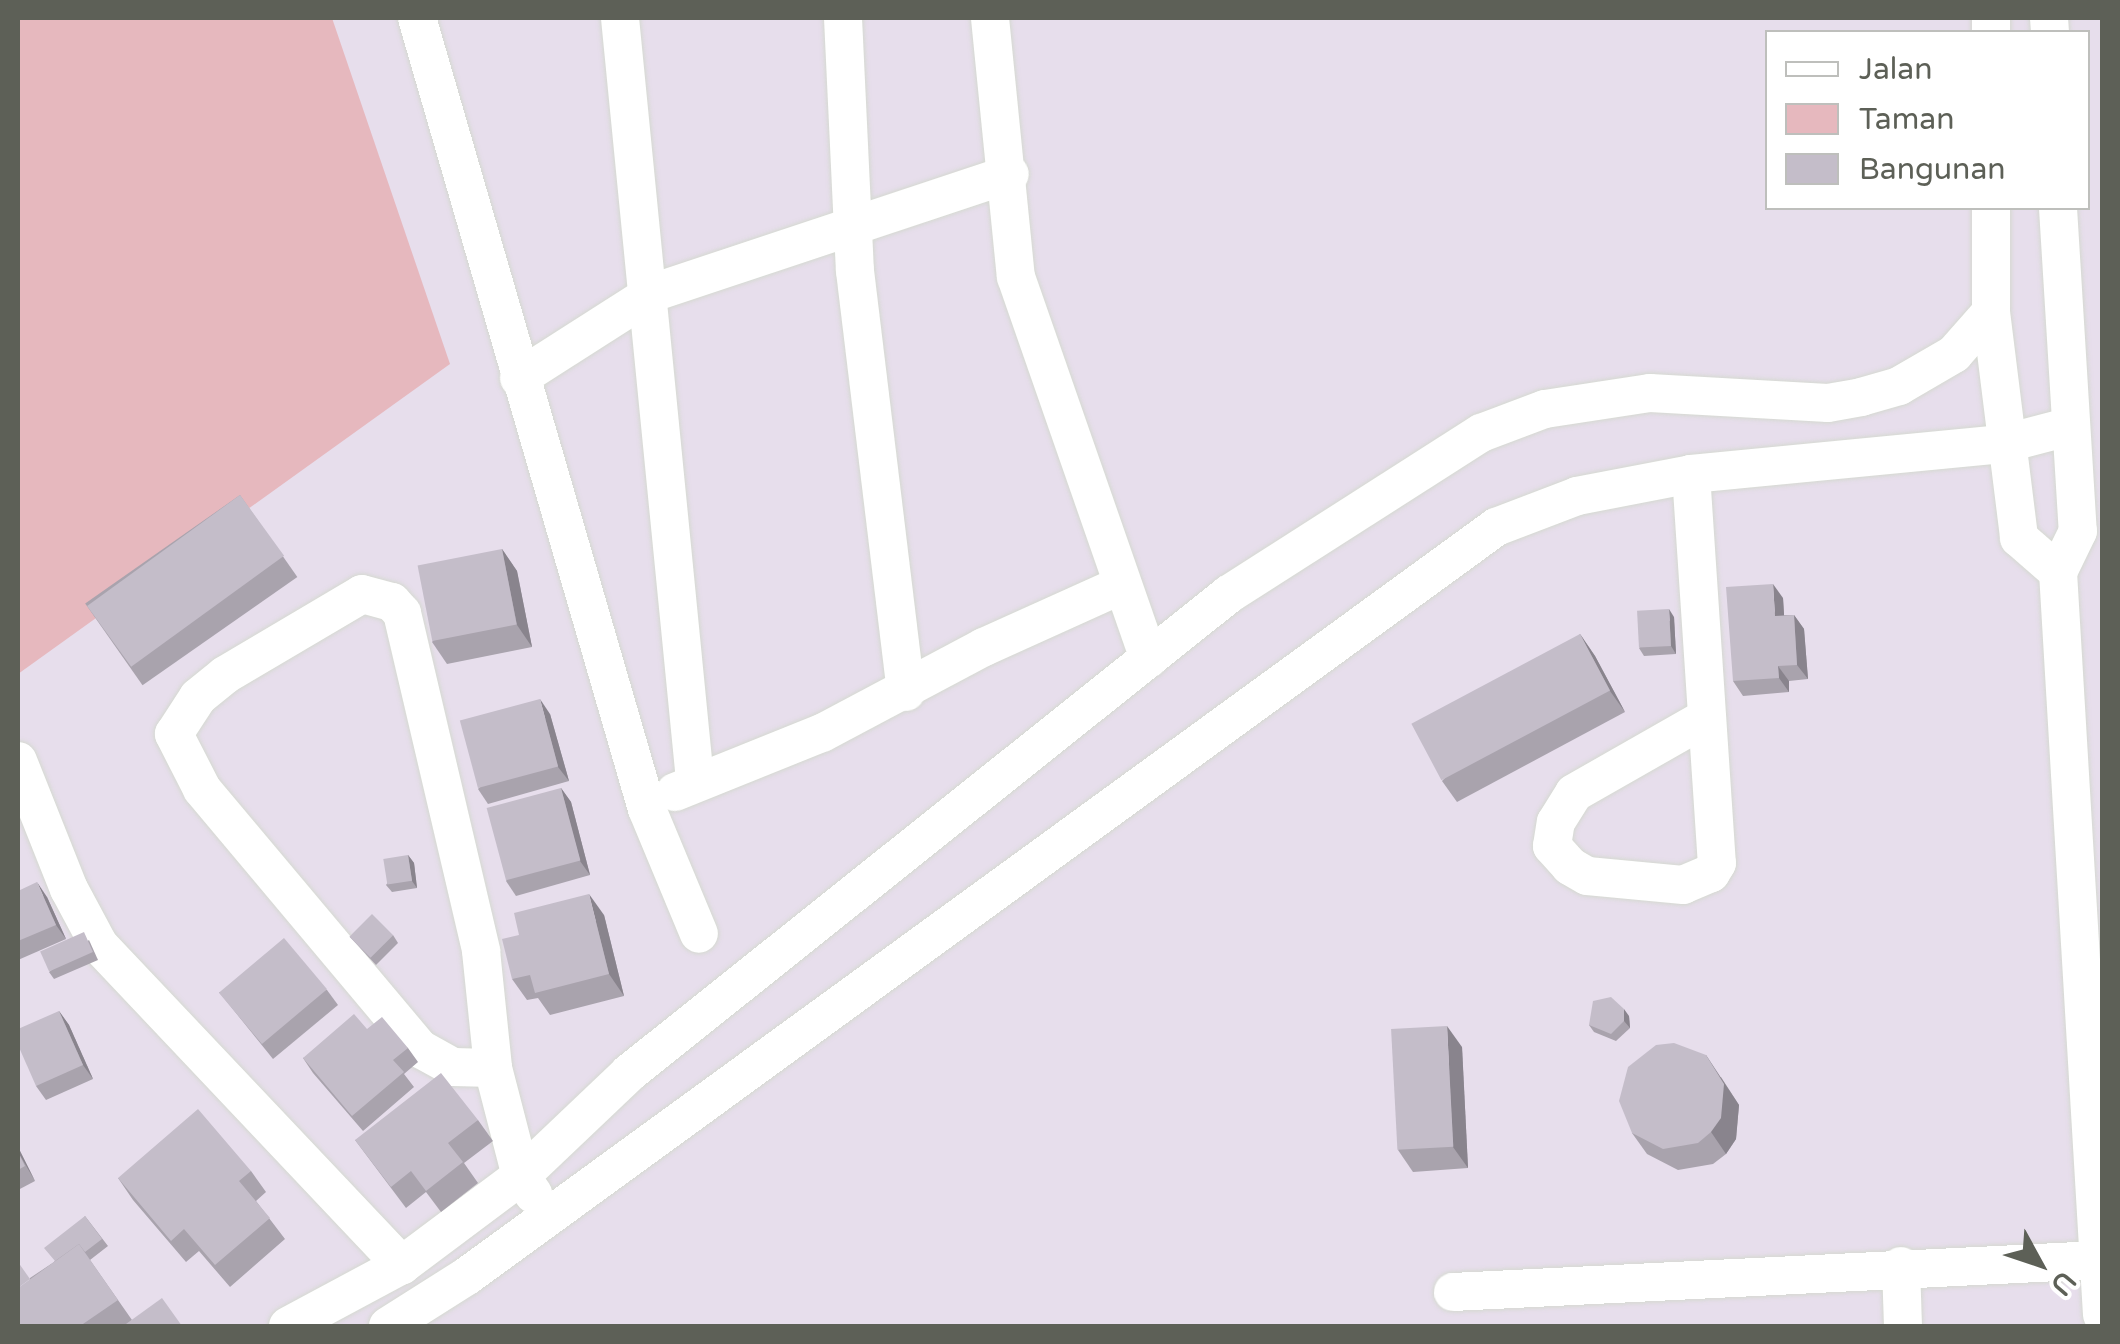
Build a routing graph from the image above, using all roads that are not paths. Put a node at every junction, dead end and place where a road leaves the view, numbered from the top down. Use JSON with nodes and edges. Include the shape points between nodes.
{"nodes":[{"id":1,"x":417,"y":18,"type":"edge"},
{"id":2,"x":620,"y":18,"type":"edge"},
{"id":3,"x":843,"y":18,"type":"edge"},
{"id":4,"x":990,"y":18,"type":"edge"},
{"id":5,"x":1010,"y":174,"type":"junction"},
{"id":6,"x":1991,"y":210,"type":"edge"},
{"id":7,"x":2058,"y":210,"type":"edge"},
{"id":8,"x":853,"y":222,"type":"junction"},
{"id":9,"x":652,"y":293,"type":"junction"},
{"id":10,"x":1990,"y":312,"type":"junction"},
{"id":11,"x":519,"y":378,"type":"junction"},
{"id":12,"x":2068,"y":427,"type":"junction"},
{"id":13,"x":2002,"y":444,"type":"junction"},
{"id":14,"x":1691,"y":474,"type":"junction"},
{"id":15,"x":2058,"y":572,"type":"junction"},
{"id":16,"x":1121,"y":585,"type":"junction"},
{"id":17,"x":1149,"y":658,"type":"junction"},
{"id":18,"x":906,"y":692,"type":"junction"},
{"id":19,"x":1707,"y":717,"type":"junction"},
{"id":20,"x":18,"y":761,"type":"edge"},
{"id":21,"x":695,"y":780,"type":"junction"},
{"id":22,"x":2085,"y":796,"type":"edge"},
{"id":23,"x":647,"y":809,"type":"junction"},
{"id":24,"x":2087,"y":868,"type":"edge"},
{"id":25,"x":699,"y":934,"type":"dead end"},
{"id":26,"x":493,"y":1068,"type":"junction"},
{"id":27,"x":521,"y":1176,"type":"junction"},
{"id":28,"x":548,"y":1216,"type":"junction"},
{"id":29,"x":2098,"y":1260,"type":"junction"},
{"id":30,"x":402,"y":1265,"type":"junction"},
{"id":31,"x":1901,"y":1266,"type":"junction"},
{"id":32,"x":1452,"y":1292,"type":"dead end"},
{"id":33,"x":2102,"y":1315,"type":"edge"},
{"id":34,"x":288,"y":1326,"type":"edge"},
{"id":35,"x":388,"y":1326,"type":"edge"},
{"id":36,"x":1903,"y":1326,"type":"edge"}],
"edges":[{"from":1,"to":11,"type":"lane"},
{"from":2,"to":9,"type":"lane"},
{"from":3,"to":8,"type":"lane"},
{"from":4,"to":5,"type":"lane","via":[[996,126]]},
{"from":5,"to":8,"type":"lane"},
{"from":5,"to":16,"type":"lane","via":[[1016,278]]},
{"from":6,"to":10,"type":"lane"},
{"from":7,"to":12,"type":"lane"},
{"from":8,"to":9,"type":"lane"},
{"from":8,"to":18,"type":"lane"},
{"from":9,"to":11,"type":"lane"},
{"from":9,"to":21,"type":"lane"},
{"from":10,"to":13,"type":"lane"},
{"from":10,"to":17,"type":"lane","via":[[1954,354],[1899,386],[1861,397],[1828,403],[1650,393],[1519,417],[1480,433],[1229,594]]},
{"from":11,"to":23,"type":"lane"},
{"from":12,"to":13,"type":"lane"},
{"from":12,"to":15,"type":"lane","via":[[2078,531]]},
{"from":13,"to":14,"type":"lane"},
{"from":13,"to":15,"type":"lane","via":[[2019,538]]},
{"from":14,"to":19,"type":"lane"},
{"from":14,"to":28,"type":"lane","via":[[1577,496],[1496,527]]},
{"from":15,"to":22,"type":"lane"},
{"from":16,"to":17,"type":"lane"},
{"from":16,"to":18,"type":"lane","via":[[984,646]]},
{"from":17,"to":27,"type":"lane","via":[[629,1073]]},
{"from":18,"to":21,"type":"lane","via":[[822,733]]},
{"from":19,"to":19,"type":"lane","via":[[1717,863],[1711,873],[1683,885],[1587,876],[1570,866],[1552,846],[1556,822],[1574,793]]},
{"from":20,"to":30,"type":"lane","via":[[99,945]]},
{"from":21,"to":23,"type":"lane"},
{"from":22,"to":24,"type":"lane"},
{"from":23,"to":25,"type":"lane"},
{"from":24,"to":29,"type":"lane"},
{"from":26,"to":26,"type":"lane","via":[[453,1066],[420,1049],[202,789],[174,734],[188,708],[226,675],[362,594],[392,602],[402,613],[481,951]]},
{"from":26,"to":27,"type":"lane"},
{"from":27,"to":28,"type":"lane"},
{"from":27,"to":30,"type":"lane"},
{"from":28,"to":35,"type":"lane"},
{"from":29,"to":31,"type":"lane"},
{"from":29,"to":33,"type":"lane"},
{"from":30,"to":34,"type":"lane"},
{"from":31,"to":32,"type":"lane"},
{"from":31,"to":36,"type":"lane"}]}
